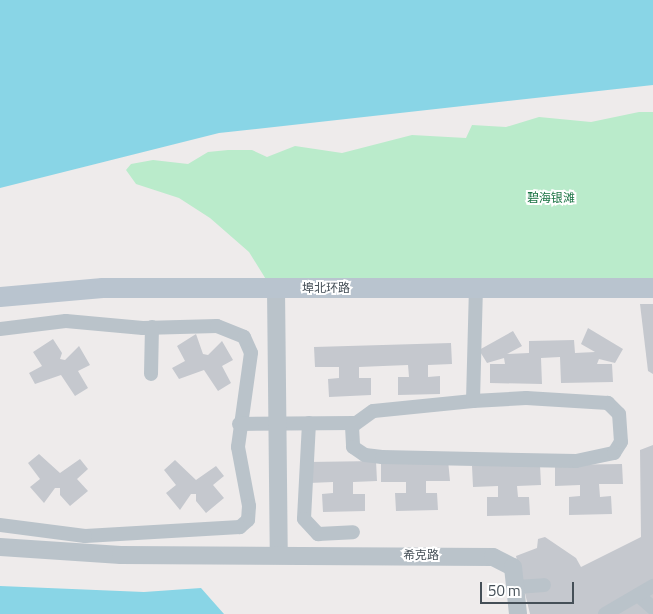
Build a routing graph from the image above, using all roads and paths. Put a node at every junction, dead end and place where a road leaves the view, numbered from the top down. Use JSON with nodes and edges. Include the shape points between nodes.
{"nodes":[{"id":1,"x":476,"y":288,"type":"junction"},
{"id":2,"x":653,"y":288,"type":"edge"},
{"id":3,"x":276,"y":289,"type":"junction"},
{"id":4,"x":0,"y":297,"type":"edge"},
{"id":5,"x":152,"y":327,"type":"junction"},
{"id":6,"x":0,"y":329,"type":"edge"},
{"id":7,"x":150,"y":374,"type":"dead end"},
{"id":8,"x":473,"y":401,"type":"junction"},
{"id":9,"x":295,"y":420,"type":"junction"},
{"id":10,"x":239,"y":424,"type":"junction"},
{"id":11,"x":354,"y":424,"type":"junction"},
{"id":12,"x":0,"y":525,"type":"edge"},
{"id":13,"x":353,"y":532,"type":"dead end"},
{"id":14,"x":0,"y":546,"type":"edge"},
{"id":15,"x":279,"y":554,"type":"junction"},
{"id":16,"x":544,"y":585,"type":"dead end"},
{"id":17,"x":653,"y":586,"type":"edge"},
{"id":18,"x":517,"y":587,"type":"junction"},
{"id":19,"x":638,"y":595,"type":"junction"},
{"id":20,"x":653,"y":608,"type":"edge"},
{"id":21,"x":518,"y":614,"type":"edge"},
{"id":22,"x":606,"y":614,"type":"edge"}],
"edges":[{"from":1,"to":2,"type":"main road","name":"埠北环路"},
{"from":1,"to":3,"type":"main road","name":"埠北环路"},
{"from":1,"to":8,"type":"street"},
{"from":3,"to":4,"type":"main road","name":"埠北环路","via":[[94,288]]},
{"from":3,"to":9,"type":"street"},
{"from":5,"to":6,"type":"street","via":[[66,321]]},
{"from":5,"to":7,"type":"street"},
{"from":5,"to":10,"type":"street","via":[[217,326],[244,337],[250,360]]},
{"from":8,"to":11,"type":"street","via":[[373,411]]},
{"from":8,"to":11,"type":"street","via":[[526,398],[608,403],[619,414],[622,442],[614,454],[576,461],[382,457],[365,455],[353,447]]},
{"from":9,"to":10,"type":"street"},
{"from":9,"to":11,"type":"street"},
{"from":9,"to":13,"type":"street","via":[[304,519],[318,534]]},
{"from":9,"to":15,"type":"street"},
{"from":10,"to":12,"type":"street","via":[[239,461],[249,492],[248,520],[240,527],[85,536]]},
{"from":14,"to":15,"type":"street","name":"希克路","via":[[121,555]]},
{"from":15,"to":18,"type":"street","name":"希克路","via":[[493,556],[513,567]]},
{"from":16,"to":18,"type":"street"},
{"from":17,"to":19,"type":"street"},
{"from":18,"to":21,"type":"street","name":"希克路"},
{"from":19,"to":20,"type":"street"},
{"from":19,"to":22,"type":"street"}]}
